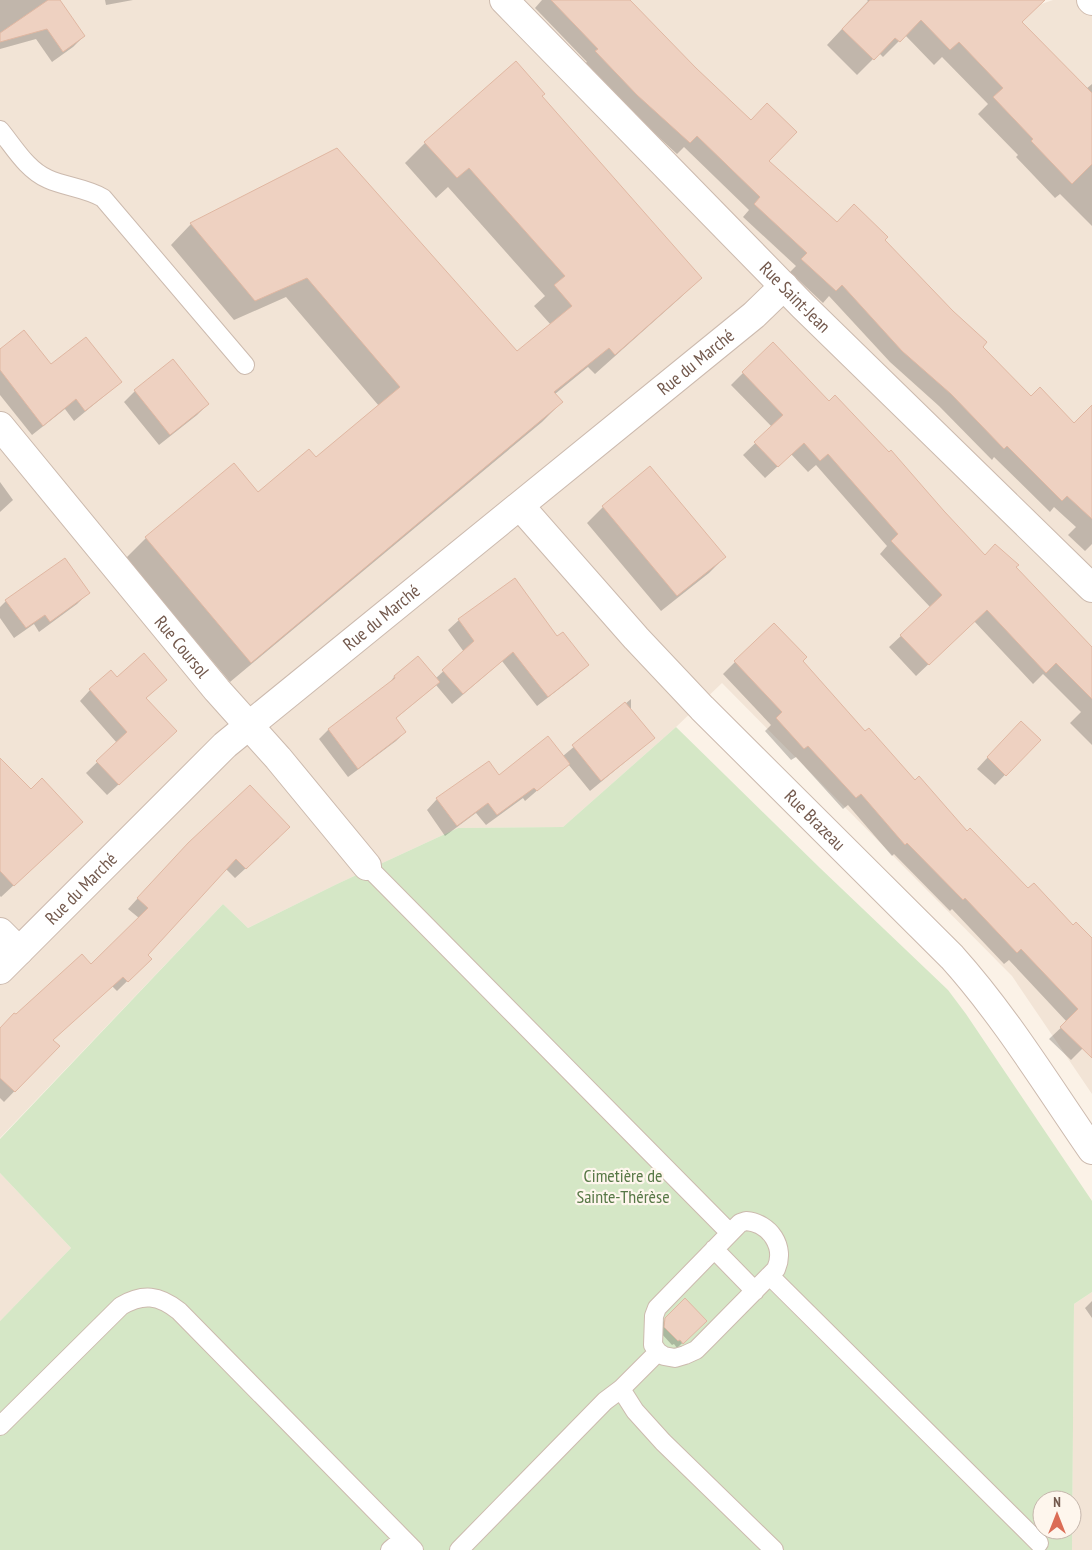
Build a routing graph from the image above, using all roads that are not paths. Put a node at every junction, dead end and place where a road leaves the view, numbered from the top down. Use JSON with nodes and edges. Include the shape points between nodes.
{"nodes":[{"id":1,"x":504,"y":0,"type":"edge"},
{"id":2,"x":0,"y":130,"type":"edge"},
{"id":3,"x":784,"y":286,"type":"junction"},
{"id":4,"x":246,"y":365,"type":"dead end"},
{"id":5,"x":0,"y":426,"type":"edge"},
{"id":6,"x":520,"y":506,"type":"junction"},
{"id":7,"x":1092,"y":588,"type":"edge"},
{"id":8,"x":248,"y":726,"type":"junction"},
{"id":9,"x":367,"y":866,"type":"joint"},
{"id":10,"x":0,"y":932,"type":"edge"},
{"id":11,"x":19,"y":951,"type":"junction"},
{"id":12,"x":0,"y":970,"type":"edge"},
{"id":13,"x":1092,"y":1150,"type":"edge"},
{"id":14,"x":730,"y":1233,"type":"junction"},
{"id":15,"x":714,"y":1249,"type":"junction"},
{"id":16,"x":770,"y":1276,"type":"junction"},
{"id":17,"x":755,"y":1291,"type":"junction"},
{"id":18,"x":658,"y":1352,"type":"junction"},
{"id":19,"x":622,"y":1389,"type":"junction"},
{"id":20,"x":0,"y":1426,"type":"edge"},
{"id":21,"x":1039,"y":1543,"type":"dead end"},
{"id":22,"x":402,"y":1546,"type":"edge"},
{"id":23,"x":459,"y":1550,"type":"edge"},
{"id":24,"x":774,"y":1550,"type":"edge"}],
"edges":[{"from":1,"to":3,"type":"street","name":"Rue Saint-Jean"},
{"from":2,"to":4,"type":"lane","via":[[37,173],[48,180],[103,198]]},
{"from":3,"to":6,"type":"street","name":"Rue du Marché","via":[[754,315]]},
{"from":3,"to":7,"type":"street","name":"Rue Saint-Jean"},
{"from":5,"to":8,"type":"street","name":"Rue Coursol"},
{"from":6,"to":8,"type":"street","name":"Rue du Marché"},
{"from":6,"to":13,"type":"street","name":"Rue Brazeau","via":[[702,708],[972,979]]},
{"from":8,"to":9,"type":"street","name":"Rue Coursol"},
{"from":8,"to":11,"type":"street","name":"Rue du Marché","via":[[225,745]]},
{"from":9,"to":14,"type":"lane"},
{"from":10,"to":11,"type":"street"},
{"from":11,"to":12,"type":"street","name":"Rue du Marché"},
{"from":14,"to":15,"type":"lane"},
{"from":14,"to":16,"type":"lane","via":[[746,1221],[754,1222],[770,1233],[777,1242],[780,1262]]},
{"from":15,"to":17,"type":"lane"},
{"from":15,"to":18,"type":"lane","via":[[657,1308],[653,1345]]},
{"from":16,"to":17,"type":"lane"},
{"from":16,"to":21,"type":"lane"},
{"from":17,"to":18,"type":"lane","via":[[696,1350],[675,1358]]},
{"from":18,"to":19,"type":"lane"},
{"from":19,"to":23,"type":"lane","via":[[605,1401]]},
{"from":19,"to":24,"type":"lane","via":[[635,1411],[663,1442]]},
{"from":20,"to":22,"type":"lane","via":[[121,1306],[153,1297],[179,1311]]}]}
